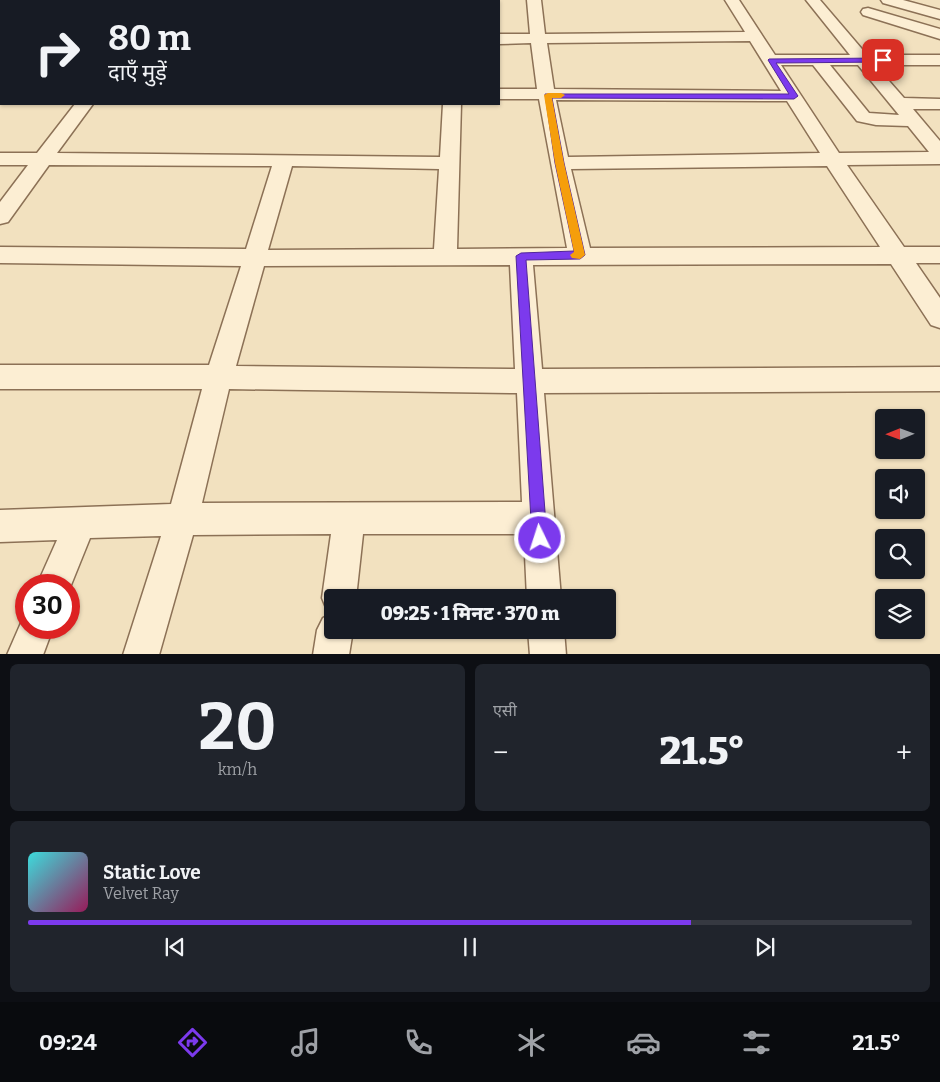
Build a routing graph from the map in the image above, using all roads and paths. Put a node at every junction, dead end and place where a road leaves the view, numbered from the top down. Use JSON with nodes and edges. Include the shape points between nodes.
{"nodes":[{"id":1,"x":534,"y":0,"type":"edge"},
{"id":2,"x":732,"y":0,"type":"edge"},
{"id":3,"x":813,"y":0,"type":"edge"},
{"id":4,"x":888,"y":0,"type":"edge"},
{"id":5,"x":926,"y":5,"type":"edge"},
{"id":6,"x":868,"y":12,"type":"dead end"},
{"id":7,"x":940,"y":15,"type":"edge"},
{"id":8,"x":910,"y":25,"type":"junction"},
{"id":9,"x":940,"y":34,"type":"edge"},
{"id":10,"x":755,"y":36,"type":"junction"},
{"id":11,"x":500,"y":39,"type":"edge"},
{"id":12,"x":538,"y":39,"type":"junction"},
{"id":13,"x":771,"y":60,"type":"junction"},
{"id":14,"x":818,"y":60,"type":"junction"},
{"id":15,"x":864,"y":60,"type":"junction"},
{"id":16,"x":940,"y":60,"type":"edge"},
{"id":17,"x":500,"y":94,"type":"edge"},
{"id":18,"x":548,"y":95,"type":"junction"},
{"id":19,"x":794,"y":96,"type":"junction"},
{"id":20,"x":899,"y":103,"type":"junction"},
{"id":21,"x":940,"y":104,"type":"edge"},
{"id":22,"x":83,"y":105,"type":"edge"},
{"id":23,"x":452,"y":105,"type":"edge"},
{"id":24,"x":914,"y":121,"type":"junction"},
{"id":25,"x":940,"y":153,"type":"edge"},
{"id":26,"x":940,"y":158,"type":"edge"},
{"id":27,"x":0,"y":159,"type":"edge"},
{"id":28,"x":43,"y":159,"type":"junction"},
{"id":29,"x":284,"y":160,"type":"junction"},
{"id":30,"x":834,"y":161,"type":"junction"},
{"id":31,"x":560,"y":163,"type":"junction"},
{"id":32,"x":448,"y":164,"type":"junction"},
{"id":33,"x":0,"y":216,"type":"edge"},
{"id":34,"x":0,"y":255,"type":"edge"},
{"id":35,"x":580,"y":255,"type":"junction"},
{"id":36,"x":897,"y":255,"type":"junction"},
{"id":37,"x":940,"y":255,"type":"edge"},
{"id":38,"x":521,"y":256,"type":"junction"},
{"id":39,"x":445,"y":257,"type":"junction"},
{"id":40,"x":255,"y":258,"type":"junction"},
{"id":41,"x":940,"y":318,"type":"edge"},
{"id":42,"x":0,"y":377,"type":"edge"},
{"id":43,"x":219,"y":377,"type":"junction"},
{"id":44,"x":940,"y":379,"type":"edge"},
{"id":45,"x":529,"y":381,"type":"junction"},
{"id":46,"x":350,"y":518,"type":"junction"},
{"id":47,"x":538,"y":518,"type":"junction"},
{"id":48,"x":182,"y":519,"type":"junction"},
{"id":49,"x":80,"y":523,"type":"junction"},
{"id":50,"x":0,"y":526,"type":"edge"},
{"id":51,"x":59,"y":574,"type":"edge"},
{"id":52,"x":340,"y":589,"type":"edge"},
{"id":53,"x":543,"y":589,"type":"edge"},
{"id":54,"x":31,"y":639,"type":"edge"},
{"id":55,"x":334,"y":639,"type":"edge"},
{"id":56,"x":547,"y":639,"type":"edge"},
{"id":57,"x":25,"y":654,"type":"edge"},
{"id":58,"x":141,"y":654,"type":"edge"},
{"id":59,"x":331,"y":654,"type":"edge"},
{"id":60,"x":548,"y":654,"type":"edge"}],
"edges":[{"from":1,"to":12,"type":"street"},
{"from":2,"to":10,"type":"street"},
{"from":3,"to":15,"type":"street"},
{"from":4,"to":5,"type":"street"},
{"from":5,"to":7,"type":"street"},
{"from":5,"to":8,"type":"street"},
{"from":6,"to":8,"type":"street"},
{"from":8,"to":9,"type":"street"},
{"from":10,"to":12,"type":"street"},
{"from":10,"to":13,"type":"street"},
{"from":11,"to":12,"type":"street"},
{"from":12,"to":18,"type":"street"},
{"from":13,"to":14,"type":"street"},
{"from":13,"to":19,"type":"street"},
{"from":14,"to":15,"type":"street"},
{"from":14,"to":24,"type":"street","via":[[863,117]]},
{"from":15,"to":16,"type":"street"},
{"from":15,"to":20,"type":"street"},
{"from":17,"to":18,"type":"street"},
{"from":18,"to":19,"type":"street"},
{"from":18,"to":31,"type":"street"},
{"from":19,"to":30,"type":"street"},
{"from":20,"to":21,"type":"street"},
{"from":20,"to":24,"type":"street"},
{"from":22,"to":28,"type":"street"},
{"from":23,"to":32,"type":"street"},
{"from":24,"to":25,"type":"street"},
{"from":26,"to":30,"type":"street"},
{"from":27,"to":28,"type":"street"},
{"from":28,"to":29,"type":"street"},
{"from":28,"to":33,"type":"street"},
{"from":29,"to":32,"type":"street"},
{"from":29,"to":40,"type":"street"},
{"from":30,"to":31,"type":"street"},
{"from":30,"to":36,"type":"street"},
{"from":31,"to":35,"type":"street"},
{"from":32,"to":39,"type":"street"},
{"from":34,"to":40,"type":"street"},
{"from":35,"to":36,"type":"street"},
{"from":35,"to":38,"type":"street"},
{"from":36,"to":37,"type":"street"},
{"from":36,"to":41,"type":"street"},
{"from":38,"to":39,"type":"street"},
{"from":38,"to":45,"type":"street"},
{"from":39,"to":40,"type":"street"},
{"from":40,"to":43,"type":"street"},
{"from":42,"to":43,"type":"street"},
{"from":43,"to":45,"type":"street"},
{"from":43,"to":48,"type":"street"},
{"from":44,"to":45,"type":"street"},
{"from":45,"to":47,"type":"street"},
{"from":46,"to":47,"type":"street"},
{"from":46,"to":48,"type":"street"},
{"from":46,"to":52,"type":"street"},
{"from":47,"to":53,"type":"street"},
{"from":48,"to":49,"type":"street"},
{"from":48,"to":58,"type":"street"},
{"from":49,"to":50,"type":"street"},
{"from":49,"to":51,"type":"street"},
{"from":54,"to":57,"type":"street"},
{"from":55,"to":59,"type":"street"},
{"from":56,"to":60,"type":"street"}]}
